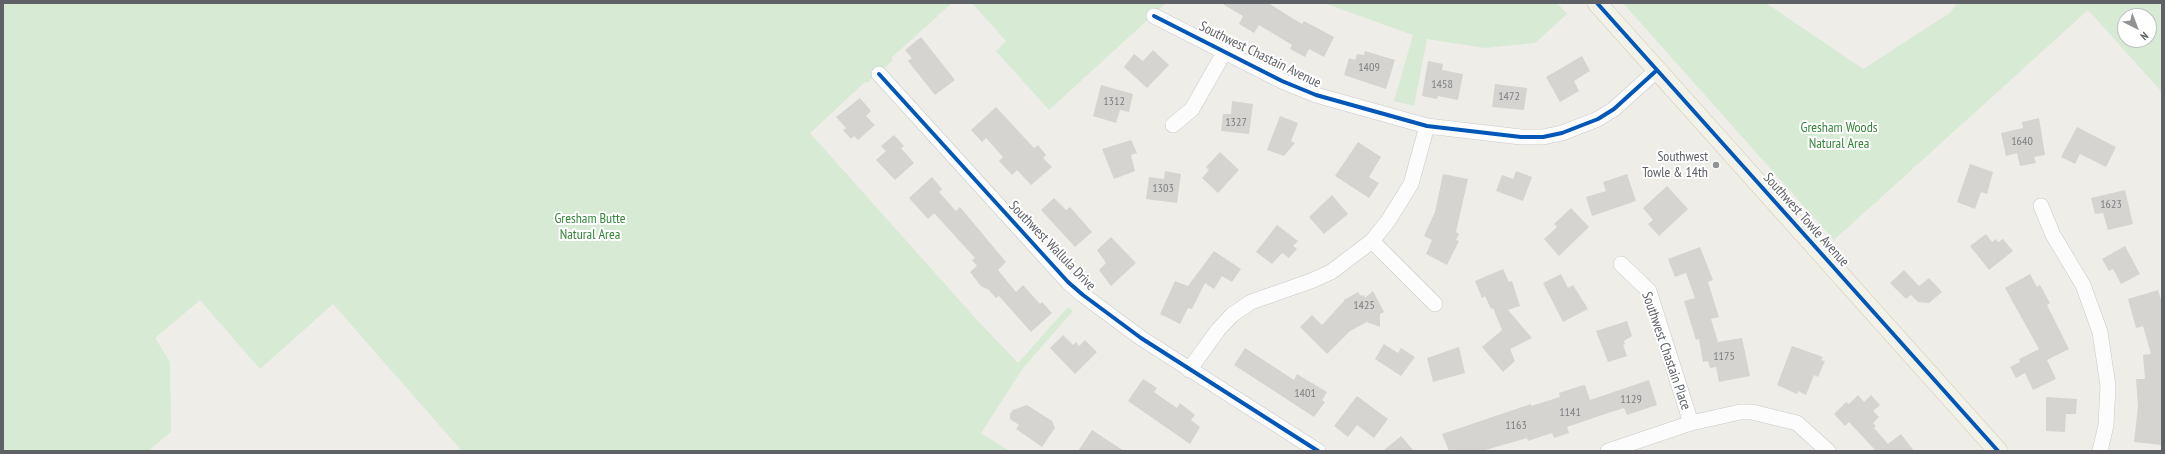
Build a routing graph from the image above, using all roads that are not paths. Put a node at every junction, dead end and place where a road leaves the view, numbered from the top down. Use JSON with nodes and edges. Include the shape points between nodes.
{"nodes":[{"id":1,"x":1597,"y":3,"type":"edge"},
{"id":2,"x":1154,"y":16,"type":"dead end"},
{"id":3,"x":1225,"y":51,"type":"junction"},
{"id":4,"x":1657,"y":70,"type":"junction"},
{"id":5,"x":879,"y":74,"type":"dead end"},
{"id":6,"x":1173,"y":125,"type":"dead end"},
{"id":7,"x":1427,"y":126,"type":"junction"},
{"id":8,"x":2041,"y":206,"type":"dead end"},
{"id":9,"x":1372,"y":241,"type":"junction"},
{"id":10,"x":1621,"y":264,"type":"dead end"},
{"id":11,"x":1435,"y":304,"type":"dead end"},
{"id":12,"x":1189,"y":370,"type":"junction"},
{"id":13,"x":1691,"y":423,"type":"junction"},
{"id":14,"x":1298,"y":446,"type":"edge"},
{"id":15,"x":1318,"y":451,"type":"edge"},
{"id":16,"x":1608,"y":451,"type":"edge"},
{"id":17,"x":1828,"y":451,"type":"edge"},
{"id":18,"x":1998,"y":451,"type":"edge"},
{"id":19,"x":2100,"y":451,"type":"edge"}],
"edges":[{"from":1,"to":4,"type":"main road","name":"Southwest Towle Avenue"},
{"from":2,"to":3,"type":"street","name":"Southwest Chastain Avenue"},
{"from":3,"to":6,"type":"street","via":[[1192,109]]},
{"from":3,"to":7,"type":"street","name":"Southwest Chastain Avenue","via":[[1282,81],[1316,95]]},
{"from":4,"to":7,"type":"street","name":"Southwest Chastain Avenue","via":[[1614,109],[1562,133],[1543,137],[1521,137]]},
{"from":4,"to":18,"type":"main road","name":"Southwest Towle Avenue"},
{"from":5,"to":12,"type":"street","name":"Southwest Wallula Drive","via":[[1068,282],[1109,315]]},
{"from":7,"to":9,"type":"street","via":[[1411,184]]},
{"from":8,"to":19,"type":"street","via":[[2053,235],[2083,285],[2100,332],[2108,386],[2106,425]]},
{"from":9,"to":11,"type":"street"},
{"from":9,"to":12,"type":"street","via":[[1331,272],[1251,302],[1218,330]]},
{"from":10,"to":13,"type":"street","name":"Southwest Chastain Place","via":[[1649,291]]},
{"from":12,"to":14,"type":"street","name":"Southwest Wallula Drive"},
{"from":13,"to":16,"type":"street"},
{"from":13,"to":17,"type":"street","via":[[1740,412],[1762,413],[1797,423]]},
{"from":14,"to":15,"type":"street","name":"Southwest Wallula Drive"}]}
